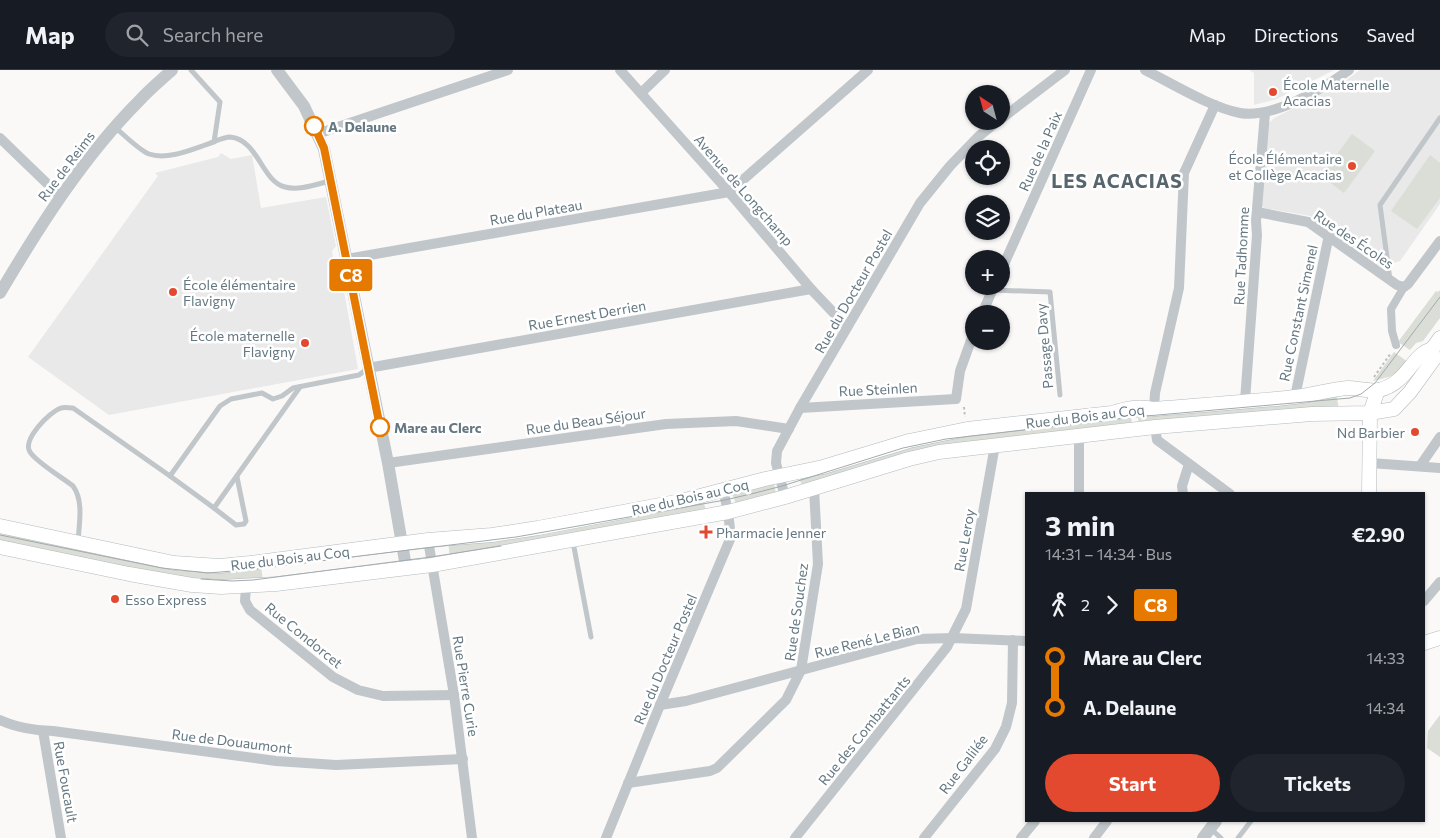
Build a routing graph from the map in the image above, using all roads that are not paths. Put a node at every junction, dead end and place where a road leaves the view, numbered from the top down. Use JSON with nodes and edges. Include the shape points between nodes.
{"nodes":[{"id":1,"x":172,"y":70,"type":"edge"},
{"id":2,"x":191,"y":70,"type":"edge"},
{"id":3,"x":277,"y":70,"type":"edge"},
{"id":4,"x":508,"y":70,"type":"edge"},
{"id":5,"x":620,"y":70,"type":"edge"},
{"id":6,"x":665,"y":70,"type":"edge"},
{"id":7,"x":868,"y":70,"type":"edge"},
{"id":8,"x":1065,"y":70,"type":"edge"},
{"id":9,"x":1091,"y":70,"type":"edge"},
{"id":10,"x":1145,"y":70,"type":"edge"},
{"id":11,"x":1349,"y":70,"type":"edge"},
{"id":12,"x":641,"y":93,"type":"junction"},
{"id":13,"x":1215,"y":104,"type":"junction"},
{"id":14,"x":1010,"y":112,"type":"edge"},
{"id":15,"x":1265,"y":113,"type":"junction"},
{"id":16,"x":1440,"y":118,"type":"edge"},
{"id":17,"x":115,"y":128,"type":"junction"},
{"id":18,"x":987,"y":130,"type":"edge"},
{"id":19,"x":317,"y":134,"type":"junction"},
{"id":20,"x":0,"y":138,"type":"edge"},
{"id":21,"x":214,"y":142,"type":"junction"},
{"id":22,"x":331,"y":181,"type":"junction"},
{"id":23,"x":728,"y":192,"type":"junction"},
{"id":24,"x":61,"y":197,"type":"junction"},
{"id":25,"x":1257,"y":212,"type":"junction"},
{"id":26,"x":1329,"y":236,"type":"junction"},
{"id":27,"x":1440,"y":241,"type":"edge"},
{"id":28,"x":1010,"y":251,"type":"edge"},
{"id":29,"x":348,"y":259,"type":"junction"},
{"id":30,"x":1390,"y":280,"type":"junction"},
{"id":31,"x":1404,"y":287,"type":"junction"},
{"id":32,"x":811,"y":289,"type":"junction"},
{"id":33,"x":1010,"y":289,"type":"edge"},
{"id":34,"x":0,"y":294,"type":"edge"},
{"id":35,"x":846,"y":327,"type":"junction"},
{"id":36,"x":1396,"y":346,"type":"road end"},
{"id":37,"x":1437,"y":348,"type":"edge"},
{"id":38,"x":968,"y":350,"type":"edge"},
{"id":39,"x":368,"y":368,"type":"junction"},
{"id":40,"x":300,"y":386,"type":"junction"},
{"id":41,"x":1378,"y":390,"type":"junction"},
{"id":42,"x":1060,"y":395,"type":"dead end"},
{"id":43,"x":1296,"y":397,"type":"junction"},
{"id":44,"x":1245,"y":401,"type":"junction"},
{"id":45,"x":800,"y":408,"type":"junction"},
{"id":46,"x":1154,"y":409,"type":"junction"},
{"id":47,"x":1370,"y":413,"type":"junction"},
{"id":48,"x":1155,"y":427,"type":"junction"},
{"id":49,"x":789,"y":429,"type":"junction"},
{"id":50,"x":1079,"y":434,"type":"junction"},
{"id":51,"x":1440,"y":437,"type":"edge"},
{"id":52,"x":995,"y":445,"type":"junction"},
{"id":53,"x":388,"y":463,"type":"junction"},
{"id":54,"x":1370,"y":463,"type":"junction"},
{"id":55,"x":1189,"y":464,"type":"junction"},
{"id":56,"x":1420,"y":466,"type":"junction"},
{"id":57,"x":1440,"y":468,"type":"edge"},
{"id":58,"x":170,"y":476,"type":"junction"},
{"id":59,"x":779,"y":476,"type":"junction"},
{"id":60,"x":236,"y":477,"type":"junction"},
{"id":61,"x":814,"y":488,"type":"junction"},
{"id":62,"x":723,"y":489,"type":"junction"},
{"id":63,"x":1079,"y":492,"type":"edge"},
{"id":64,"x":1182,"y":492,"type":"edge"},
{"id":65,"x":1227,"y":492,"type":"edge"},
{"id":66,"x":1369,"y":492,"type":"edge"},
{"id":67,"x":785,"y":497,"type":"junction"},
{"id":68,"x":214,"y":508,"type":"junction"},
{"id":69,"x":728,"y":512,"type":"junction"},
{"id":70,"x":0,"y":526,"type":"edge"},
{"id":71,"x":428,"y":540,"type":"junction"},
{"id":72,"x":573,"y":540,"type":"junction"},
{"id":73,"x":78,"y":542,"type":"junction"},
{"id":74,"x":402,"y":543,"type":"junction"},
{"id":75,"x":1,"y":550,"type":"edge"},
{"id":76,"x":432,"y":564,"type":"junction"},
{"id":77,"x":406,"y":568,"type":"junction"},
{"id":78,"x":1440,"y":582,"type":"edge"},
{"id":79,"x":246,"y":586,"type":"junction"},
{"id":80,"x":1425,"y":600,"type":"edge"},
{"id":81,"x":591,"y":637,"type":"dead end"},
{"id":82,"x":953,"y":638,"type":"junction"},
{"id":83,"x":1440,"y":638,"type":"edge"},
{"id":84,"x":1013,"y":640,"type":"junction"},
{"id":85,"x":1025,"y":641,"type":"edge"},
{"id":86,"x":1425,"y":643,"type":"edge"},
{"id":87,"x":801,"y":670,"type":"junction"},
{"id":88,"x":454,"y":694,"type":"junction"},
{"id":89,"x":660,"y":705,"type":"junction"},
{"id":90,"x":0,"y":720,"type":"edge"},
{"id":91,"x":43,"y":731,"type":"junction"},
{"id":92,"x":463,"y":759,"type":"junction"},
{"id":93,"x":628,"y":783,"type":"junction"},
{"id":94,"x":1034,"y":822,"type":"edge"},
{"id":95,"x":1106,"y":822,"type":"edge"},
{"id":96,"x":1250,"y":822,"type":"edge"},
{"id":97,"x":1210,"y":829,"type":"edge"},
{"id":98,"x":61,"y":838,"type":"edge"},
{"id":99,"x":472,"y":838,"type":"edge"},
{"id":100,"x":606,"y":838,"type":"edge"},
{"id":101,"x":795,"y":838,"type":"edge"},
{"id":102,"x":924,"y":838,"type":"edge"},
{"id":103,"x":1021,"y":838,"type":"edge"},
{"id":104,"x":1094,"y":838,"type":"edge"},
{"id":105,"x":1222,"y":838,"type":"edge"},
{"id":106,"x":1238,"y":838,"type":"edge"}],
"edges":[{"from":1,"to":17,"type":"street","name":"Rue de Reims"},
{"from":2,"to":21,"type":"lane","via":[[220,102]]},
{"from":3,"to":19,"type":"street","via":[[304,106]]},
{"from":4,"to":19,"type":"street"},
{"from":5,"to":12,"type":"street","name":"Avenue de Longchamp"},
{"from":6,"to":12,"type":"street"},
{"from":7,"to":23,"type":"street"},
{"from":8,"to":14,"type":"street"},
{"from":9,"to":28,"type":"street","name":"Rue de la Paix"},
{"from":10,"to":13,"type":"street"},
{"from":11,"to":15,"type":"street","via":[[1332,82]]},
{"from":12,"to":23,"type":"street","name":"Avenue de Longchamp"},
{"from":13,"to":15,"type":"street","via":[[1240,113]]},
{"from":13,"to":46,"type":"street","via":[[1184,174],[1178,288]]},
{"from":15,"to":25,"type":"street","name":"Rue Tadhomme"},
{"from":16,"to":30,"type":"lane","via":[[1380,205]]},
{"from":17,"to":21,"type":"lane","via":[[148,154],[160,156]]},
{"from":17,"to":24,"type":"street","name":"Rue de Reims"},
{"from":18,"to":35,"type":"street","name":"Rue du Docteur Postel","via":[[950,166],[920,203]]},
{"from":19,"to":22,"type":"street","via":[[324,148]]},
{"from":20,"to":24,"type":"street"},
{"from":21,"to":22,"type":"lane","via":[[230,137],[242,141],[283,187]]},
{"from":22,"to":29,"type":"street"},
{"from":23,"to":29,"type":"street","name":"Rue du Plateau"},
{"from":23,"to":32,"type":"street","name":"Avenue de Longchamp"},
{"from":24,"to":34,"type":"street","name":"Rue de Reims"},
{"from":25,"to":26,"type":"street","name":"Rue des Écoles","via":[[1308,222]]},
{"from":25,"to":44,"type":"street","name":"Rue Tadhomme"},
{"from":26,"to":30,"type":"street","name":"Rue des Écoles"},
{"from":26,"to":43,"type":"street","name":"Rue Constant Simenel"},
{"from":27,"to":31,"type":"street"},
{"from":29,"to":39,"type":"street"},
{"from":30,"to":31,"type":"street","name":"Rue des Écoles"},
{"from":31,"to":36,"type":"street","via":[[1391,309]]},
{"from":32,"to":35,"type":"street","name":"Avenue de Longchamp"},
{"from":32,"to":39,"type":"street","name":"Rue Ernest Derrien"},
{"from":33,"to":42,"type":"lane","name":"Passage Davy","via":[[1050,292]]},
{"from":35,"to":45,"type":"street","name":"Rue du Docteur Postel"},
{"from":37,"to":41,"type":"main road","name":"Rue du Bois au Coq","via":[[1423,352],[1393,385]]},
{"from":37,"to":47,"type":"main road","name":"Rue du Bois au Coq","via":[[1434,359],[1394,409]]},
{"from":38,"to":45,"type":"street","name":"Rue Steinlen","via":[[960,371],[956,399]]},
{"from":39,"to":40,"type":"lane","via":[[359,375]]},
{"from":39,"to":53,"type":"street"},
{"from":40,"to":58,"type":"lane","via":[[273,399],[262,393],[231,399],[220,406]]},
{"from":40,"to":60,"type":"lane"},
{"from":41,"to":43,"type":"main road","name":"Rue du Bois au Coq","via":[[1350,388]]},
{"from":41,"to":47,"type":"main road"},
{"from":43,"to":44,"type":"main road","name":"Rue du Bois au Coq"},
{"from":44,"to":46,"type":"main road","name":"Rue du Bois au Coq"},
{"from":45,"to":49,"type":"street","name":"Rue du Docteur Postel"},
{"from":46,"to":59,"type":"main road","name":"Rue du Bois au Coq","via":[[1126,408],[1104,414],[967,429],[909,440],[823,467]]},
{"from":47,"to":48,"type":"main road","name":"Rue du Bois au Coq","via":[[1312,414]]},
{"from":47,"to":54,"type":"main road"},
{"from":48,"to":50,"type":"main road","name":"Rue du Bois au Coq"},
{"from":48,"to":55,"type":"street","via":[[1158,440]]},
{"from":49,"to":53,"type":"street","name":"Rue du Beau Séjour","via":[[736,421],[666,424]]},
{"from":49,"to":59,"type":"street","name":"Rue du Docteur Postel","via":[[777,451]]},
{"from":50,"to":52,"type":"main road","name":"Rue du Bois au Coq"},
{"from":50,"to":63,"type":"street"},
{"from":51,"to":56,"type":"street"},
{"from":52,"to":61,"type":"main road","name":"Rue du Bois au Coq","via":[[909,459]]},
{"from":52,"to":82,"type":"street","name":"Rue Leroy","via":[[966,609]]},
{"from":53,"to":74,"type":"street"},
{"from":54,"to":56,"type":"street"},
{"from":54,"to":66,"type":"main road"},
{"from":55,"to":64,"type":"street"},
{"from":55,"to":65,"type":"street"},
{"from":56,"to":57,"type":"street"},
{"from":58,"to":68,"type":"lane"},
{"from":58,"to":73,"type":"lane","via":[[73,408],[63,407],[53,412],[28,442],[28,448],[34,457],[78,492]]},
{"from":59,"to":62,"type":"main road","name":"Rue du Bois au Coq"},
{"from":59,"to":67,"type":"street","name":"Rue du Docteur Postel"},
{"from":60,"to":68,"type":"lane"},
{"from":60,"to":68,"type":"lane","via":[[244,524],[236,525]]},
{"from":61,"to":67,"type":"main road","name":"Rue du Bois au Coq"},
{"from":61,"to":87,"type":"street","name":"Rue de Souchez","via":[[818,564]]},
{"from":62,"to":69,"type":"street","name":"Rue du Docteur Postel"},
{"from":62,"to":71,"type":"main road","name":"Rue du Bois au Coq","via":[[681,501],[538,528]]},
{"from":67,"to":69,"type":"main road","name":"Rue du Bois au Coq"},
{"from":69,"to":72,"type":"main road","name":"Rue du Bois au Coq"},
{"from":69,"to":89,"type":"street","name":"Rue du Docteur Postel","via":[[731,537]]},
{"from":70,"to":73,"type":"main road","name":"Rue du Bois au Coq"},
{"from":71,"to":74,"type":"main road","name":"Rue du Bois au Coq"},
{"from":71,"to":76,"type":"street","name":"Rue Pierre Curie"},
{"from":72,"to":76,"type":"main road","name":"Rue du Bois au Coq"},
{"from":72,"to":81,"type":"lane"},
{"from":73,"to":74,"type":"main road","name":"Rue du Bois au Coq","via":[[174,563],[220,566]]},
{"from":74,"to":77,"type":"street"},
{"from":75,"to":79,"type":"main road","name":"Rue du Bois au Coq","via":[[192,585]]},
{"from":76,"to":77,"type":"main road","name":"Rue du Bois au Coq"},
{"from":76,"to":88,"type":"street","name":"Rue Pierre Curie"},
{"from":77,"to":79,"type":"main road","name":"Rue du Bois au Coq"},
{"from":78,"to":80,"type":"street"},
{"from":79,"to":88,"type":"street","name":"Rue Condorcet","via":[[245,601],[250,610],[333,678],[358,690],[383,696]]},
{"from":82,"to":84,"type":"street","name":"Rue René Le Bian"},
{"from":82,"to":87,"type":"street","name":"Rue René Le Bian","via":[[917,639]]},
{"from":82,"to":101,"type":"street","name":"Rue des Combattants"},
{"from":83,"to":86,"type":"main road"},
{"from":84,"to":85,"type":"street","name":"Rue René Le Bian"},
{"from":84,"to":102,"type":"street","name":"Rue Galilée","via":[[1012,703],[1006,727],[995,749]]},
{"from":87,"to":89,"type":"street","name":"Rue René Le Bian"},
{"from":87,"to":93,"type":"street","name":"Rue de Souchez","via":[[786,700],[717,768]]},
{"from":88,"to":92,"type":"street","name":"Rue Pierre Curie"},
{"from":89,"to":93,"type":"street","name":"Rue du Docteur Postel"},
{"from":90,"to":91,"type":"street","name":"Rue de Douaumont"},
{"from":91,"to":92,"type":"street","name":"Rue de Douaumont","via":[[276,761],[336,765]]},
{"from":91,"to":98,"type":"street","name":"Rue Foucault"},
{"from":92,"to":99,"type":"street","name":"Rue Pierre Curie"},
{"from":93,"to":100,"type":"street","name":"Rue du Docteur Postel"},
{"from":94,"to":103,"type":"street"},
{"from":95,"to":104,"type":"street"},
{"from":96,"to":106,"type":"lane"},
{"from":97,"to":105,"type":"lane"}]}
